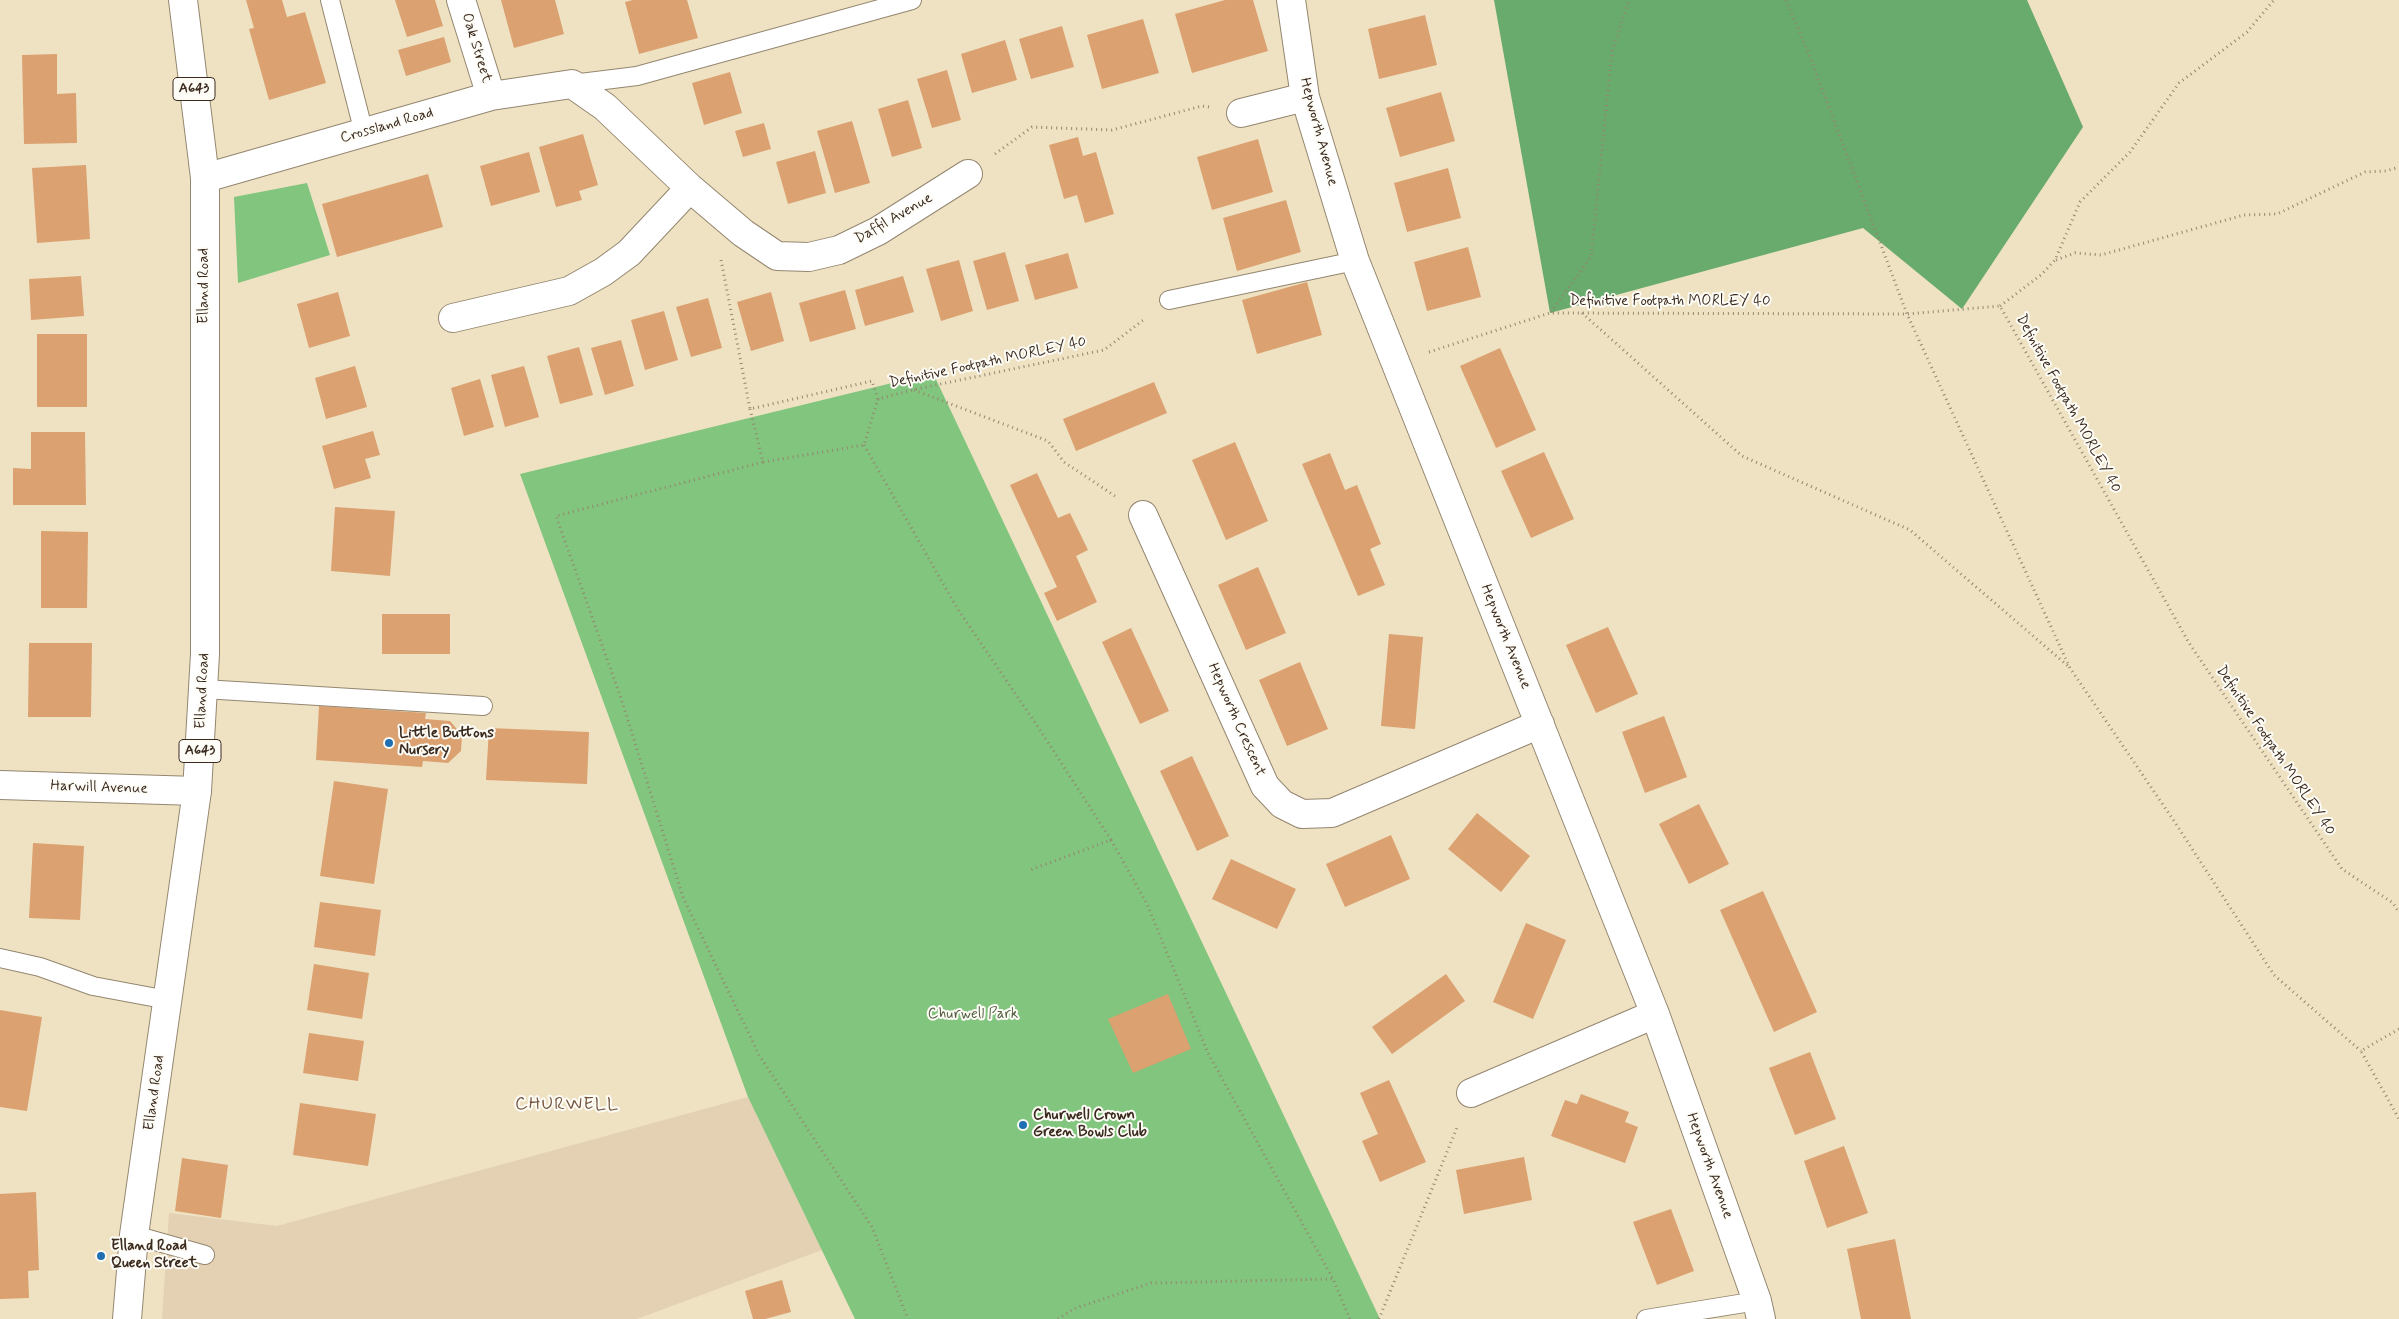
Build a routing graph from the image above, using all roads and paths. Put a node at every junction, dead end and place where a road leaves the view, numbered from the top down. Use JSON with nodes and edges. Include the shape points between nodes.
{"nodes":[{"id":1,"x":183,"y":0,"type":"edge"},
{"id":2,"x":330,"y":0,"type":"edge"},
{"id":3,"x":461,"y":0,"type":"edge"},
{"id":4,"x":912,"y":0,"type":"edge"},
{"id":5,"x":1291,"y":0,"type":"edge"},
{"id":6,"x":1629,"y":0,"type":"edge"},
{"id":7,"x":1786,"y":0,"type":"edge"},
{"id":8,"x":2274,"y":0,"type":"edge"},
{"id":9,"x":572,"y":84,"type":"junction"},
{"id":10,"x":491,"y":96,"type":"junction"},
{"id":11,"x":1305,"y":97,"type":"junction"},
{"id":12,"x":1241,"y":113,"type":"joint"},
{"id":13,"x":364,"y":133,"type":"junction"},
{"id":14,"x":2399,"y":167,"type":"edge"},
{"id":15,"x":968,"y":174,"type":"joint"},
{"id":16,"x":205,"y":178,"type":"junction"},
{"id":17,"x":690,"y":188,"type":"junction"},
{"id":18,"x":710,"y":206,"type":"junction"},
{"id":19,"x":2056,"y":260,"type":"junction"},
{"id":20,"x":1355,"y":261,"type":"junction"},
{"id":21,"x":1169,"y":300,"type":"joint"},
{"id":22,"x":2000,"y":306,"type":"junction"},
{"id":23,"x":1550,"y":312,"type":"junction"},
{"id":24,"x":1582,"y":313,"type":"junction"},
{"id":25,"x":1907,"y":314,"type":"junction"},
{"id":26,"x":452,"y":318,"type":"dead end"},
{"id":27,"x":1395,"y":363,"type":"junction"},
{"id":28,"x":912,"y":390,"type":"junction"},
{"id":29,"x":878,"y":399,"type":"junction"},
{"id":30,"x":750,"y":409,"type":"junction"},
{"id":31,"x":864,"y":445,"type":"junction"},
{"id":32,"x":763,"y":462,"type":"junction"},
{"id":33,"x":1143,"y":515,"type":"joint"},
{"id":34,"x":2070,"y":668,"type":"junction"},
{"id":35,"x":203,"y":689,"type":"junction"},
{"id":36,"x":483,"y":706,"type":"dead end"},
{"id":37,"x":1540,"y":724,"type":"junction"},
{"id":38,"x":0,"y":786,"type":"edge"},
{"id":39,"x":197,"y":791,"type":"junction"},
{"id":40,"x":1111,"y":840,"type":"junction"},
{"id":41,"x":1030,"y":870,"type":"dead end"},
{"id":42,"x":2399,"y":912,"type":"edge"},
{"id":43,"x":0,"y":958,"type":"edge"},
{"id":44,"x":168,"y":1000,"type":"junction"},
{"id":45,"x":1655,"y":1014,"type":"junction"},
{"id":46,"x":2399,"y":1029,"type":"edge"},
{"id":47,"x":2361,"y":1051,"type":"junction"},
{"id":48,"x":1471,"y":1093,"type":"joint"},
{"id":49,"x":2399,"y":1119,"type":"edge"},
{"id":50,"x":134,"y":1235,"type":"junction"},
{"id":51,"x":204,"y":1256,"type":"dead end"},
{"id":52,"x":1333,"y":1279,"type":"junction"},
{"id":53,"x":1759,"y":1310,"type":"edge"},
{"id":54,"x":127,"y":1319,"type":"edge"},
{"id":55,"x":908,"y":1319,"type":"edge"},
{"id":56,"x":1058,"y":1319,"type":"edge"},
{"id":57,"x":1350,"y":1319,"type":"edge"},
{"id":58,"x":1379,"y":1319,"type":"edge"},
{"id":59,"x":1646,"y":1319,"type":"edge"}],
"edges":[{"from":1,"to":16,"type":"street","number":"A643"},
{"from":2,"to":13,"type":"lane"},
{"from":3,"to":10,"type":"street","name":"Oak Street"},
{"from":4,"to":9,"type":"lane","via":[[637,76]]},
{"from":5,"to":11,"type":"street","name":"Hepworth Avenue"},
{"from":6,"to":23,"type":"path","via":[[1612,51],[1591,257]]},
{"from":7,"to":25,"type":"path"},
{"from":8,"to":19,"type":"path","via":[[2247,32],[2180,83],[2130,152],[2080,202]]},
{"from":9,"to":10,"type":"street","name":"Crossland Road"},
{"from":9,"to":17,"type":"street","name":"Daffil Avenue","via":[[605,107]]},
{"from":10,"to":13,"type":"street","name":"Crossland Road"},
{"from":11,"to":12,"type":"street"},
{"from":11,"to":20,"type":"street","name":"Hepworth Avenue"},
{"from":12,"to":15,"type":"path","via":[[1202,106],[1112,130],[1032,127]]},
{"from":13,"to":16,"type":"street","name":"Crossland Road"},
{"from":14,"to":19,"type":"path","via":[[2365,172],[2277,214],[2244,215],[2102,255],[2075,253]]},
{"from":15,"to":18,"type":"street","name":"Daffil Avenue","via":[[878,231],[839,250],[808,257],[777,256]]},
{"from":16,"to":35,"type":"street","name":"Elland Road","number":"A643"},
{"from":17,"to":18,"type":"street","name":"Daffil Avenue"},
{"from":17,"to":26,"type":"street","via":[[629,253],[569,291]]},
{"from":18,"to":30,"type":"path"},
{"from":19,"to":22,"type":"path"},
{"from":20,"to":21,"type":"lane"},
{"from":20,"to":27,"type":"street","name":"Hepworth Avenue"},
{"from":21,"to":28,"type":"path","name":"Definitive Footpath MORLEY 40","via":[[1104,350]]},
{"from":22,"to":25,"type":"path","name":"Definitive Footpath MORLEY 40"},
{"from":22,"to":42,"type":"path","name":"Definitive Footpath MORLEY 40","via":[[2188,643],[2342,869],[2393,903]]},
{"from":23,"to":24,"type":"path","name":"Definitive Footpath MORLEY 40"},
{"from":23,"to":27,"type":"path","name":"Definitive Footpath MORLEY 40"},
{"from":24,"to":25,"type":"path","name":"Definitive Footpath MORLEY 40"},
{"from":24,"to":34,"type":"path","via":[[1742,456],[1910,530]]},
{"from":25,"to":34,"type":"path"},
{"from":27,"to":37,"type":"street","name":"Hepworth Avenue"},
{"from":28,"to":29,"type":"path","name":"Definitive Footpath MORLEY 40"},
{"from":28,"to":33,"type":"path","via":[[1048,441],[1064,462]]},
{"from":29,"to":30,"type":"path","name":"Definitive Footpath MORLEY 40","via":[[872,381]]},
{"from":29,"to":31,"type":"path"},
{"from":30,"to":32,"type":"path"},
{"from":31,"to":32,"type":"path"},
{"from":31,"to":40,"type":"path","via":[[957,608]]},
{"from":32,"to":55,"type":"path","via":[[556,516],[622,701],[683,897],[759,1055],[872,1227]]},
{"from":33,"to":37,"type":"street","name":"Hepworth Crescent","via":[[1265,786],[1282,804],[1302,814],[1332,813]]},
{"from":34,"to":47,"type":"path","via":[[2274,975]]},
{"from":35,"to":36,"type":"lane"},
{"from":35,"to":39,"type":"street","name":"Elland Road","number":"A643"},
{"from":37,"to":45,"type":"street","name":"Hepworth Avenue"},
{"from":38,"to":39,"type":"street","name":"Harwill Avenue"},
{"from":39,"to":44,"type":"street","name":"Elland Road","number":"A643"},
{"from":40,"to":41,"type":"path"},
{"from":40,"to":52,"type":"path","via":[[1147,904],[1208,1053]]},
{"from":43,"to":44,"type":"lane","via":[[40,967],[93,986]]},
{"from":44,"to":50,"type":"street","name":"Elland Road","number":"A643"},
{"from":45,"to":48,"type":"street"},
{"from":45,"to":53,"type":"street","name":"Hepworth Avenue"},
{"from":46,"to":47,"type":"path"},
{"from":47,"to":49,"type":"path"},
{"from":48,"to":58,"type":"path"},
{"from":50,"to":51,"type":"lane"},
{"from":50,"to":54,"type":"street","name":"Elland Road","number":"A643"},
{"from":52,"to":56,"type":"path","via":[[1151,1283],[1073,1309]]},
{"from":52,"to":57,"type":"path"},
{"from":53,"to":59,"type":"lane"}]}
